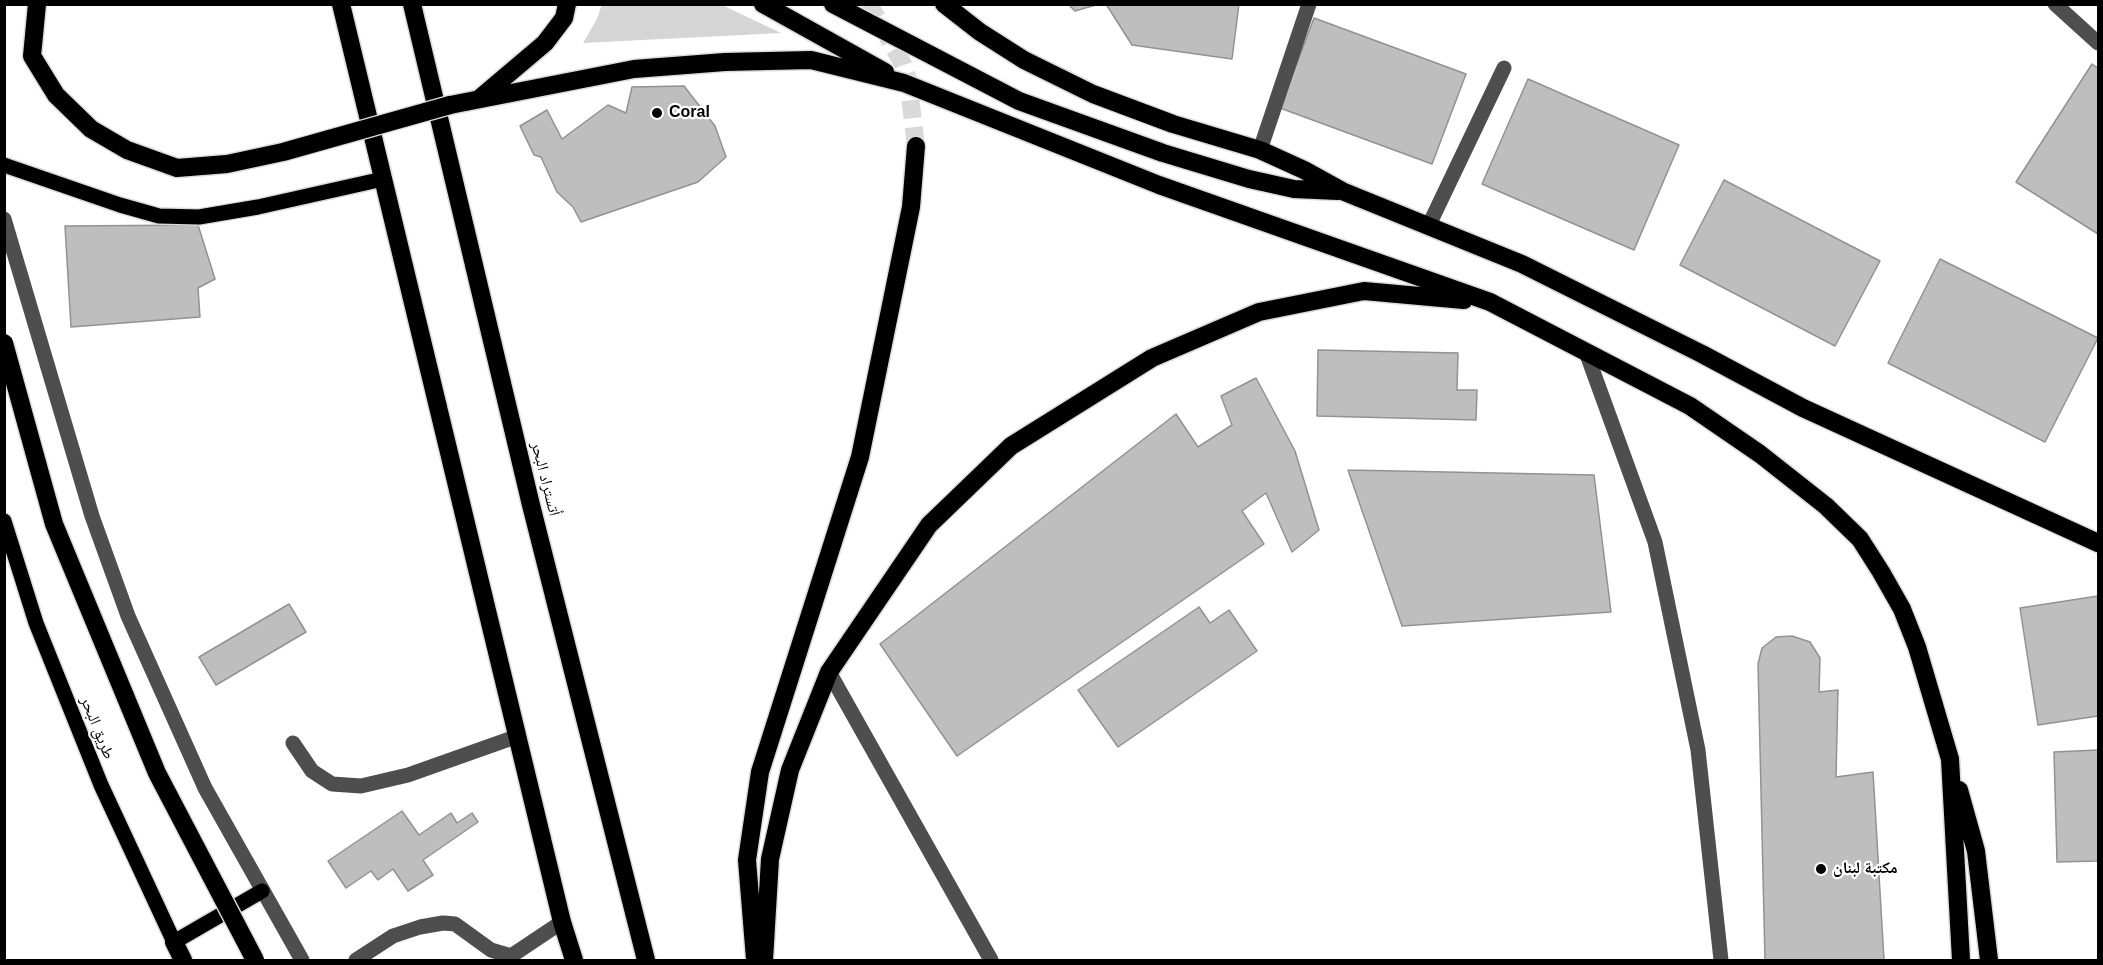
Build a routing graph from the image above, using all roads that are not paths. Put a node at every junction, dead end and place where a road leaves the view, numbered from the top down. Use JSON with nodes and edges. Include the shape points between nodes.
{"nodes":[{"id":1,"x":37,"y":4,"type":"edge"},
{"id":2,"x":341,"y":4,"type":"edge"},
{"id":3,"x":412,"y":4,"type":"edge"},
{"id":4,"x":567,"y":4,"type":"edge"},
{"id":5,"x":763,"y":4,"type":"edge"},
{"id":6,"x":833,"y":4,"type":"edge"},
{"id":7,"x":944,"y":4,"type":"edge"},
{"id":8,"x":1309,"y":4,"type":"edge"},
{"id":9,"x":2055,"y":4,"type":"edge"},
{"id":10,"x":2098,"y":43,"type":"edge"},
{"id":11,"x":1504,"y":68,"type":"dead end"},
{"id":12,"x":904,"y":83,"type":"junction"},
{"id":13,"x":478,"y":99,"type":"junction"},
{"id":14,"x":916,"y":146,"type":"tunnel mouth"},
{"id":15,"x":1260,"y":150,"type":"junction"},
{"id":16,"x":4,"y":165,"type":"edge"},
{"id":17,"x":383,"y":179,"type":"junction"},
{"id":18,"x":1342,"y":192,"type":"junction"},
{"id":19,"x":4,"y":219,"type":"edge"},
{"id":20,"x":1429,"y":225,"type":"junction"},
{"id":21,"x":1490,"y":302,"type":"junction"},
{"id":22,"x":4,"y":343,"type":"edge"},
{"id":23,"x":1586,"y":351,"type":"junction"},
{"id":24,"x":4,"y":521,"type":"edge"},
{"id":25,"x":2098,"y":543,"type":"edge"},
{"id":26,"x":829,"y":672,"type":"junction"},
{"id":27,"x":518,"y":736,"type":"junction"},
{"id":28,"x":293,"y":743,"type":"dead end"},
{"id":29,"x":1950,"y":759,"type":"junction"},
{"id":30,"x":262,"y":891,"type":"junction"},
{"id":31,"x":562,"y":922,"type":"junction"},
{"id":32,"x":174,"y":942,"type":"junction"},
{"id":33,"x":183,"y":960,"type":"edge"},
{"id":34,"x":255,"y":960,"type":"edge"},
{"id":35,"x":302,"y":960,"type":"edge"},
{"id":36,"x":356,"y":960,"type":"edge"},
{"id":37,"x":574,"y":960,"type":"edge"},
{"id":38,"x":646,"y":960,"type":"edge"},
{"id":39,"x":755,"y":960,"type":"edge"},
{"id":40,"x":764,"y":960,"type":"edge"},
{"id":41,"x":991,"y":960,"type":"edge"},
{"id":42,"x":1721,"y":960,"type":"edge"},
{"id":43,"x":1961,"y":960,"type":"edge"},
{"id":44,"x":1989,"y":960,"type":"edge"}],
"edges":[{"from":1,"to":13,"type":"highway","bridge":true,"via":[[32,56],[56,95],[91,129],[127,150],[177,168],[226,164],[283,152]]},
{"from":2,"to":17,"type":"highway"},
{"from":3,"to":38,"type":"highway","name":"أتستراد البحر","via":[[531,506]]},
{"from":4,"to":13,"type":"highway","via":[[564,18],[545,43]]},
{"from":5,"to":12,"type":"highway"},
{"from":6,"to":18,"type":"highway","via":[[1019,101],[1249,179],[1294,189]]},
{"from":7,"to":15,"type":"highway","via":[[1024,60],[1093,94],[1173,124]]},
{"from":8,"to":15,"type":"street"},
{"from":9,"to":10,"type":"street"},
{"from":11,"to":20,"type":"street"},
{"from":12,"to":13,"type":"highway","via":[[811,60],[725,62],[634,69]]},
{"from":12,"to":21,"type":"highway","via":[[1159,185]]},
{"from":14,"to":39,"type":"highway","via":[[911,207],[860,457],[760,772],[747,860]]},
{"from":15,"to":18,"type":"highway"},
{"from":16,"to":17,"type":"main road","via":[[159,216],[199,217]]},
{"from":17,"to":27,"type":"highway"},
{"from":18,"to":20,"type":"highway"},
{"from":19,"to":30,"type":"street","via":[[92,516],[128,616],[205,788]]},
{"from":20,"to":25,"type":"highway","via":[[1615,309],[1803,408]]},
{"from":21,"to":23,"type":"highway"},
{"from":21,"to":26,"type":"highway","via":[[1364,291],[1259,312],[1152,358],[1011,447],[929,525]]},
{"from":22,"to":34,"type":"highway","bridge":true,"via":[[54,524],[157,773]]},
{"from":23,"to":29,"type":"highway","via":[[1690,406],[1760,454],[1826,506],[1860,540],[1902,609]]},
{"from":23,"to":42,"type":"street","via":[[1655,542],[1698,750]]},
{"from":24,"to":32,"type":"main road","name":"طريق البحر","via":[[36,623],[92,763]]},
{"from":26,"to":40,"type":"highway","via":[[790,770],[770,859]]},
{"from":26,"to":41,"type":"street"},
{"from":27,"to":28,"type":"street","via":[[408,775],[361,786],[332,784],[312,771]]},
{"from":27,"to":31,"type":"highway"},
{"from":29,"to":43,"type":"highway"},
{"from":29,"to":44,"type":"highway","via":[[1976,851]]},
{"from":30,"to":32,"type":"main road"},
{"from":30,"to":35,"type":"street"},
{"from":31,"to":36,"type":"street","via":[[511,956],[491,950],[455,924],[444,923],[393,936]]},
{"from":31,"to":37,"type":"highway"},
{"from":32,"to":33,"type":"highway"}]}
